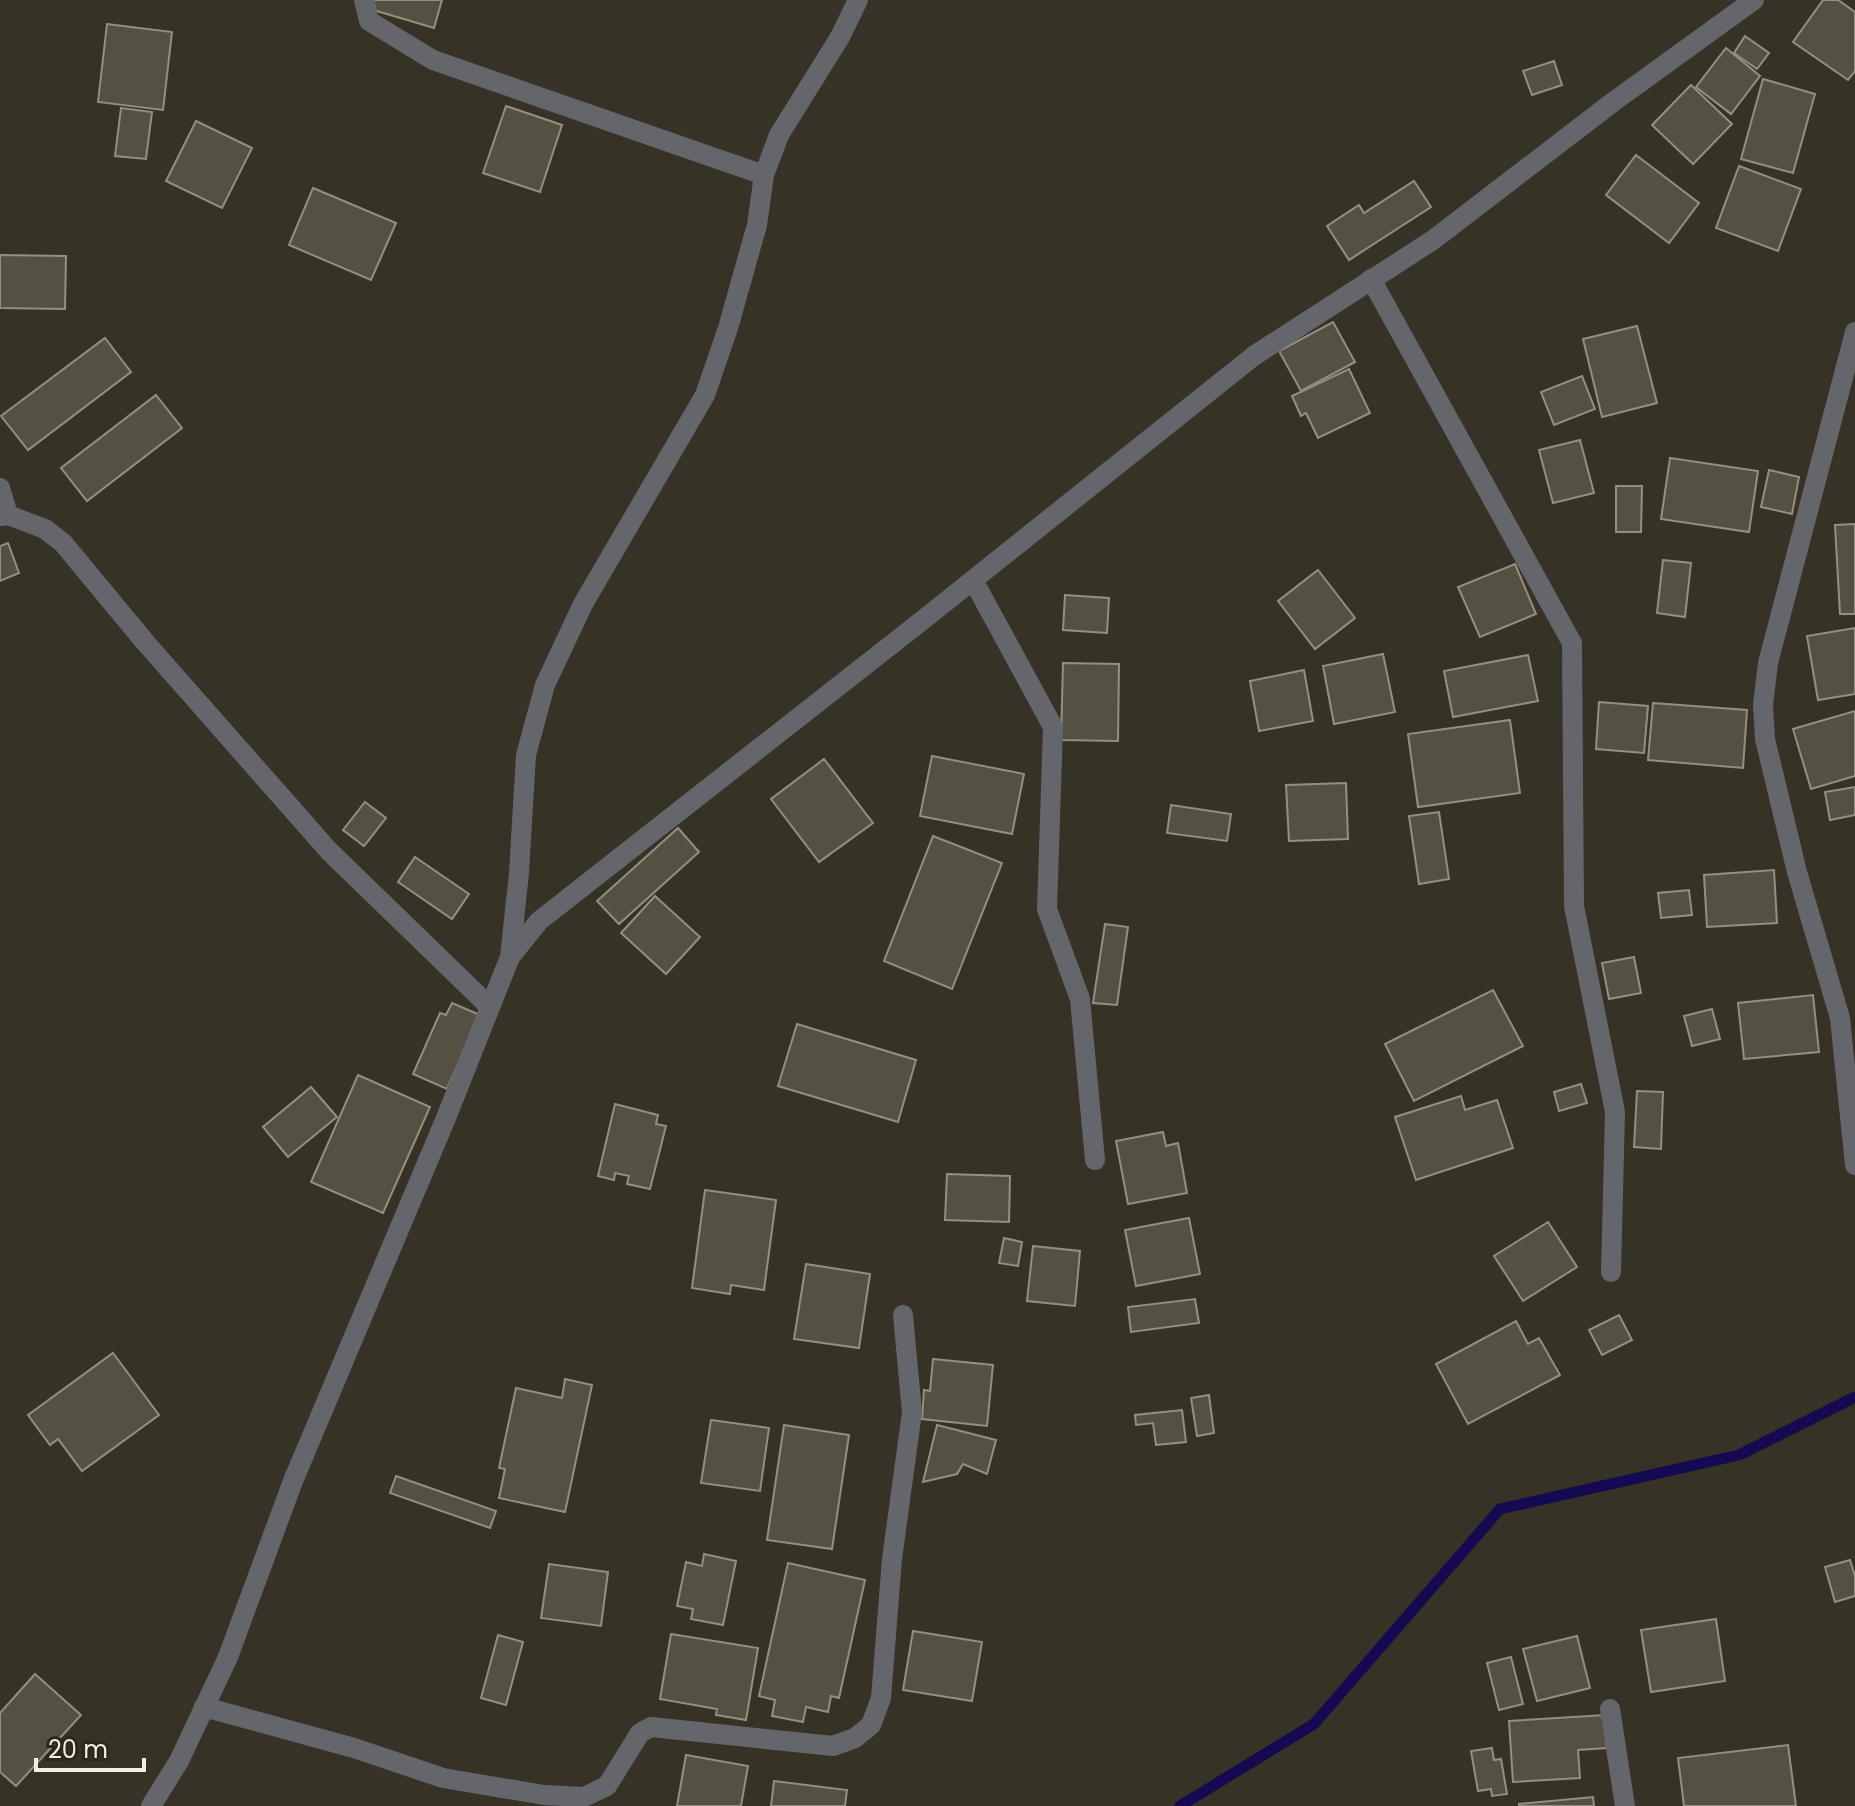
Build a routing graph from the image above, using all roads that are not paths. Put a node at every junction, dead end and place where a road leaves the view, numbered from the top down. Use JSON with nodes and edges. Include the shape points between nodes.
{"nodes":[{"id":1,"x":364,"y":0,"type":"edge"},
{"id":2,"x":858,"y":0,"type":"edge"},
{"id":3,"x":1754,"y":0,"type":"edge"},
{"id":4,"x":764,"y":175,"type":"junction"},
{"id":5,"x":1371,"y":279,"type":"junction"},
{"id":6,"x":1855,"y":332,"type":"edge"},
{"id":7,"x":0,"y":488,"type":"edge"},
{"id":8,"x":4,"y":516,"type":"edge"},
{"id":9,"x":973,"y":580,"type":"junction"},
{"id":10,"x":510,"y":957,"type":"junction"},
{"id":11,"x":490,"y":1007,"type":"junction"},
{"id":12,"x":1095,"y":1160,"type":"dead end"},
{"id":13,"x":1855,"y":1165,"type":"edge"},
{"id":14,"x":1611,"y":1272,"type":"dead end"},
{"id":15,"x":903,"y":1315,"type":"dead end"},
{"id":16,"x":204,"y":1707,"type":"junction"},
{"id":17,"x":1610,"y":1709,"type":"dead end"},
{"id":18,"x":151,"y":1806,"type":"edge"},
{"id":19,"x":1625,"y":1806,"type":"edge"}],
"edges":[{"from":1,"to":4,"type":"street","via":[[369,21],[433,60]]},
{"from":2,"to":4,"type":"street","via":[[779,135]]},
{"from":3,"to":5,"type":"street","via":[[1433,240]]},
{"from":4,"to":10,"type":"street","via":[[757,225],[705,395],[583,604],[545,685],[526,755]]},
{"from":5,"to":9,"type":"street","via":[[1255,355]]},
{"from":5,"to":14,"type":"street","via":[[1572,643],[1574,906],[1615,1112]]},
{"from":6,"to":13,"type":"street","via":[[1768,663],[1763,705],[1765,739],[1797,872],[1840,1018]]},
{"from":7,"to":8,"type":"street"},
{"from":8,"to":11,"type":"street","via":[[45,529],[63,543],[329,851]]},
{"from":9,"to":10,"type":"street","via":[[539,921]]},
{"from":9,"to":12,"type":"street","via":[[1053,727],[1047,909],[1080,999]]},
{"from":10,"to":11,"type":"street"},
{"from":11,"to":16,"type":"street"},
{"from":15,"to":16,"type":"street","via":[[912,1412],[892,1559],[881,1698],[871,1725],[855,1738],[833,1746],[651,1727],[640,1733],[607,1786],[584,1797],[443,1778]]},
{"from":16,"to":18,"type":"street"},
{"from":17,"to":19,"type":"street"}]}
